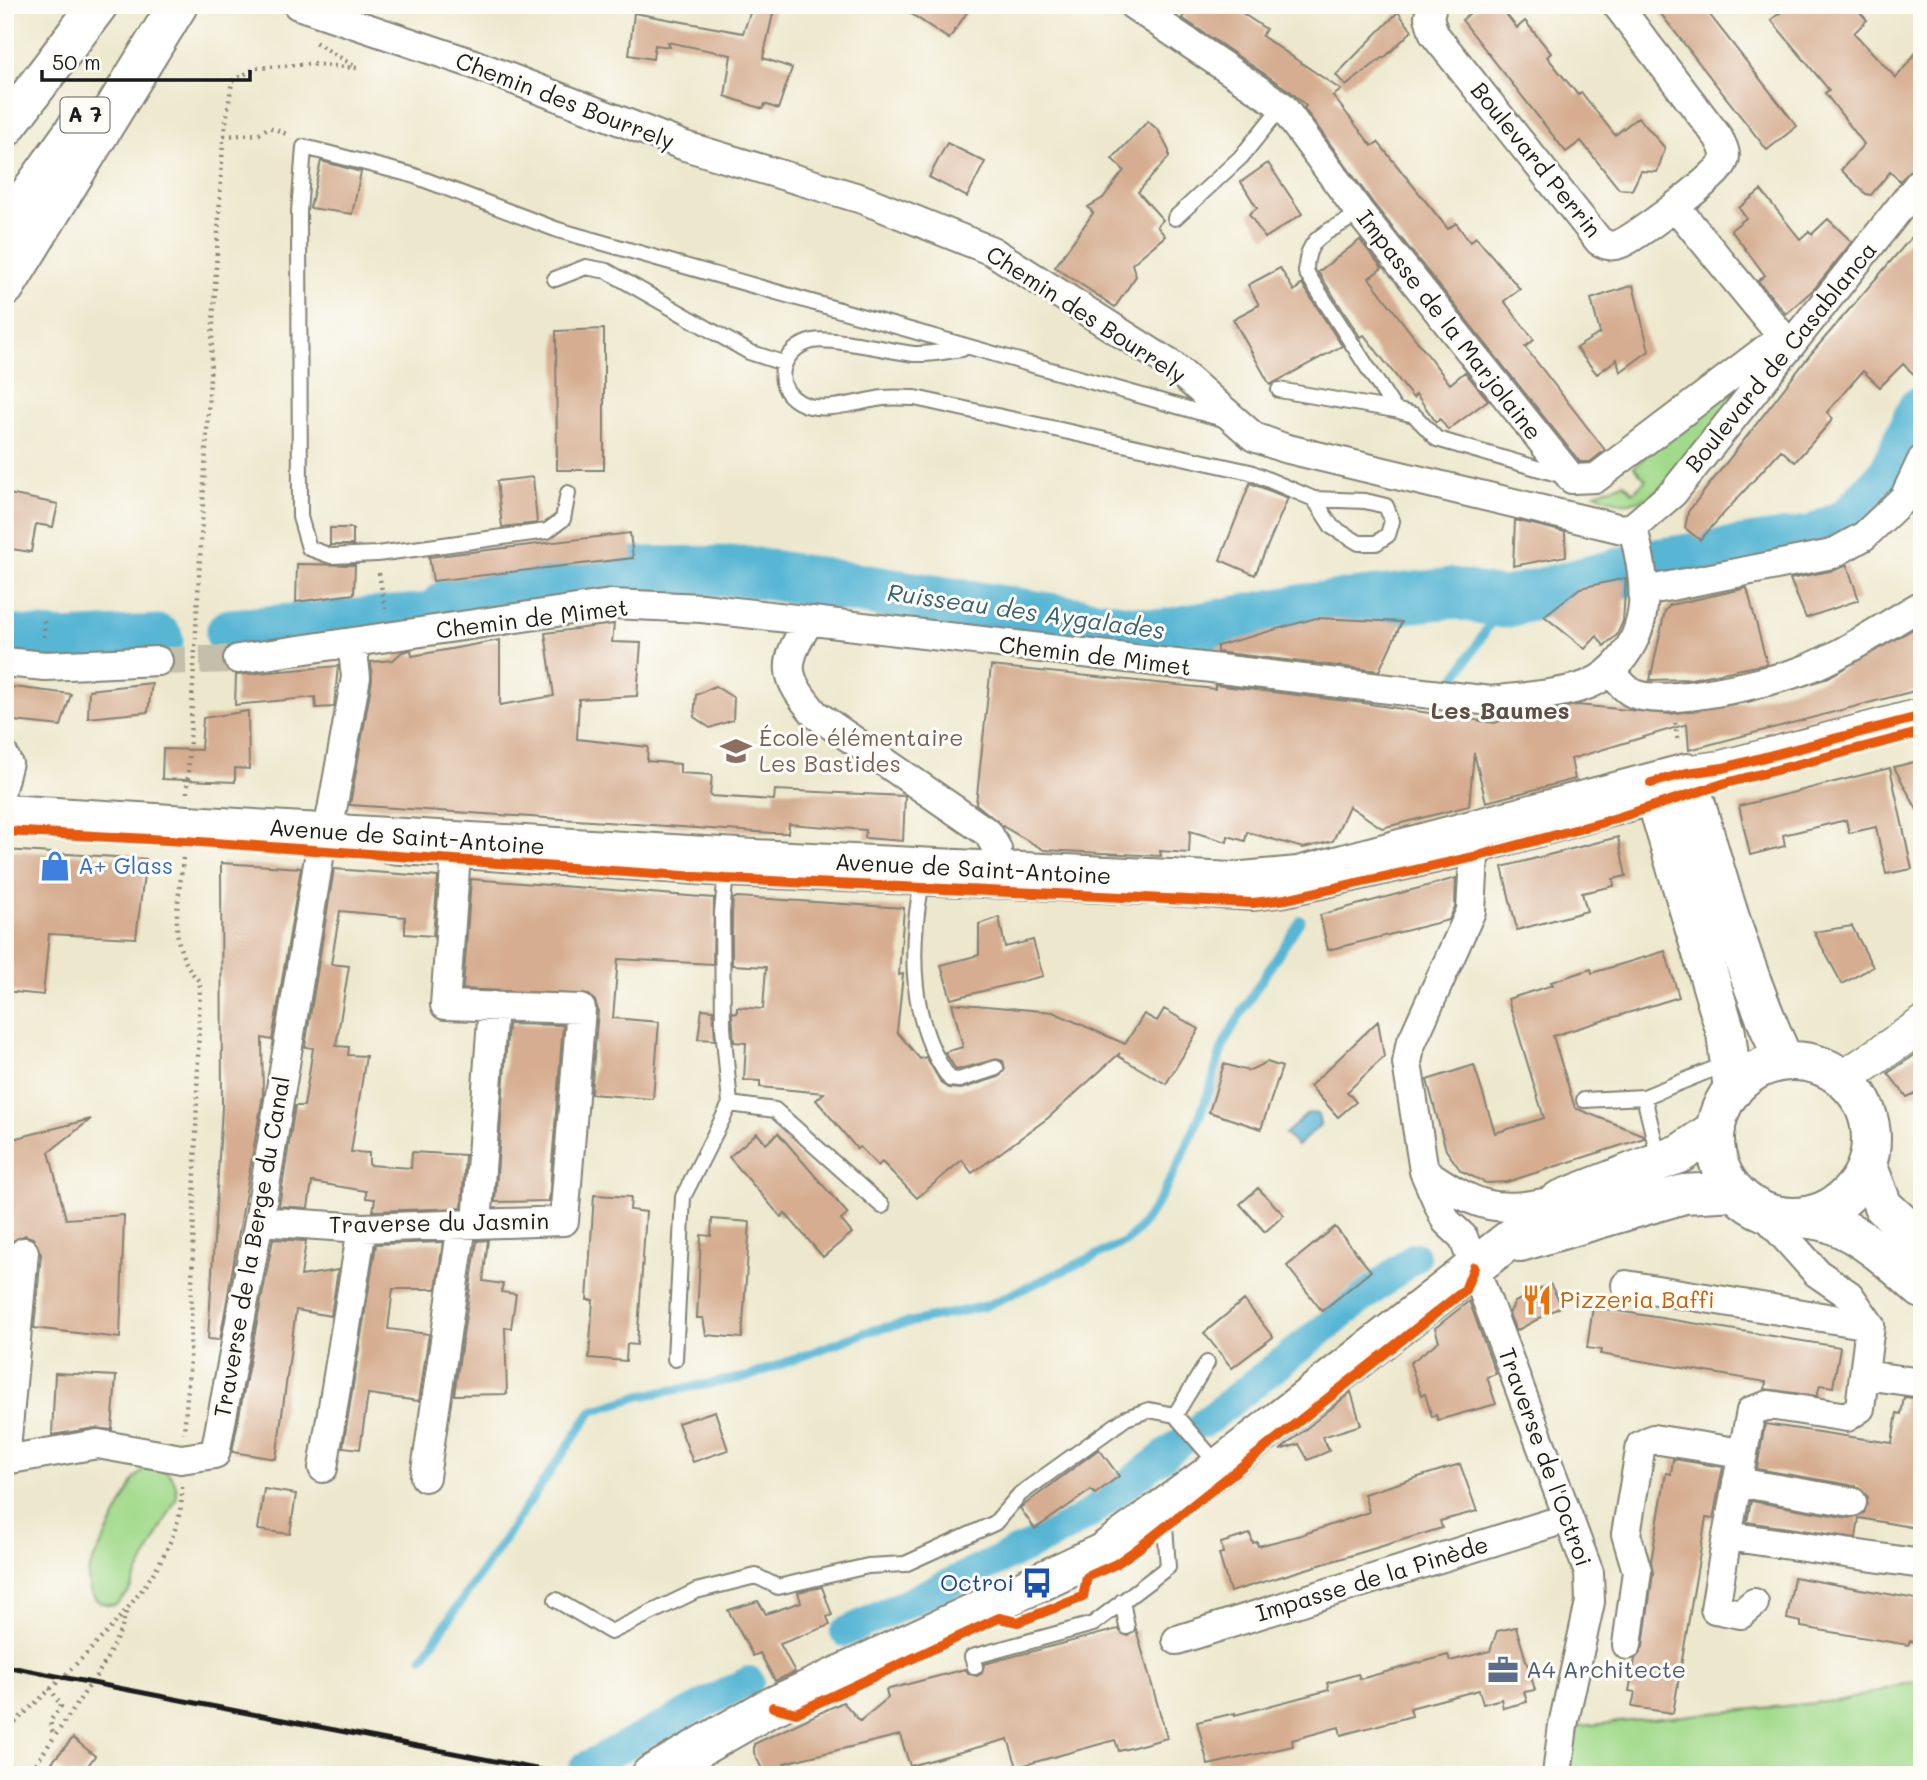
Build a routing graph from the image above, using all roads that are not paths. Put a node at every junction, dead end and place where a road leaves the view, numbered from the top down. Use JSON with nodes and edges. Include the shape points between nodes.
{"nodes":[{"id":1,"x":98,"y":5,"type":"edge"},
{"id":2,"x":171,"y":5,"type":"edge"},
{"id":3,"x":178,"y":5,"type":"edge"},
{"id":4,"x":1133,"y":5,"type":"edge"},
{"id":5,"x":1432,"y":5,"type":"edge"},
{"id":6,"x":1617,"y":5,"type":"edge"},
{"id":7,"x":300,"y":7,"type":"edge"},
{"id":8,"x":1282,"y":106,"type":"junction"},
{"id":9,"x":5,"y":128,"type":"edge"},
{"id":10,"x":1922,"y":180,"type":"edge"},
{"id":11,"x":1675,"y":206,"type":"junction"},
{"id":12,"x":1360,"y":214,"type":"junction"},
{"id":13,"x":1175,"y":218,"type":"dead end"},
{"id":14,"x":5,"y":228,"type":"edge"},
{"id":15,"x":555,"y":279,"type":"dead end"},
{"id":16,"x":5,"y":287,"type":"edge"},
{"id":17,"x":1786,"y":341,"type":"junction"},
{"id":18,"x":970,"y":348,"type":"junction"},
{"id":19,"x":783,"y":363,"type":"junction"},
{"id":20,"x":1279,"y":390,"type":"dead end"},
{"id":21,"x":1395,"y":410,"type":"junction"},
{"id":22,"x":1236,"y":423,"type":"junction"},
{"id":23,"x":1922,"y":460,"type":"edge"},
{"id":24,"x":1572,"y":479,"type":"junction"},
{"id":25,"x":568,"y":493,"type":"dead end"},
{"id":26,"x":1314,"y":499,"type":"junction"},
{"id":27,"x":1635,"y":535,"type":"junction"},
{"id":28,"x":1644,"y":583,"type":"junction"},
{"id":29,"x":1922,"y":605,"type":"edge"},
{"id":30,"x":809,"y":622,"type":"junction"},
{"id":31,"x":352,"y":643,"type":"junction"},
{"id":32,"x":238,"y":659,"type":"tunnel mouth"},
{"id":33,"x":158,"y":661,"type":"tunnel mouth"},
{"id":34,"x":5,"y":662,"type":"edge"},
{"id":35,"x":1611,"y":672,"type":"junction"},
{"id":36,"x":1922,"y":716,"type":"edge"},
{"id":37,"x":1922,"y":732,"type":"edge"},
{"id":38,"x":5,"y":750,"type":"edge"},
{"id":39,"x":1672,"y":789,"type":"junction"},
{"id":40,"x":5,"y":802,"type":"edge"},
{"id":41,"x":5,"y":814,"type":"edge"},
{"id":42,"x":5,"y":831,"type":"edge"},
{"id":43,"x":185,"y":832,"type":"junction"},
{"id":44,"x":324,"y":842,"type":"junction"},
{"id":45,"x":1472,"y":845,"type":"junction"},
{"id":46,"x":457,"y":851,"type":"junction"},
{"id":47,"x":727,"y":868,"type":"junction"},
{"id":48,"x":994,"y":871,"type":"junction"},
{"id":49,"x":921,"y":887,"type":"junction"},
{"id":50,"x":493,"y":1006,"type":"junction"},
{"id":51,"x":1922,"y":1025,"type":"edge"},
{"id":52,"x":1784,"y":1061,"type":"junction"},
{"id":53,"x":996,"y":1068,"type":"dead end"},
{"id":54,"x":1731,"y":1076,"type":"junction"},
{"id":55,"x":1843,"y":1079,"type":"junction"},
{"id":56,"x":1644,"y":1097,"type":"junction"},
{"id":57,"x":1584,"y":1100,"type":"dead end"},
{"id":58,"x":730,"y":1104,"type":"junction"},
{"id":59,"x":1716,"y":1129,"type":"junction"},
{"id":60,"x":1867,"y":1164,"type":"junction"},
{"id":61,"x":1424,"y":1171,"type":"junction"},
{"id":62,"x":1665,"y":1180,"type":"junction"},
{"id":63,"x":1560,"y":1200,"type":"junction"},
{"id":64,"x":882,"y":1206,"type":"dead end"},
{"id":65,"x":1762,"y":1206,"type":"junction"},
{"id":66,"x":259,"y":1220,"type":"junction"},
{"id":67,"x":469,"y":1224,"type":"junction"},
{"id":68,"x":362,"y":1228,"type":"junction"},
{"id":69,"x":1922,"y":1242,"type":"edge"},
{"id":70,"x":24,"y":1252,"type":"dead end"},
{"id":71,"x":1486,"y":1258,"type":"junction"},
{"id":72,"x":1626,"y":1285,"type":"dead end"},
{"id":73,"x":1922,"y":1289,"type":"edge"},
{"id":74,"x":1870,"y":1325,"type":"junction"},
{"id":75,"x":675,"y":1359,"type":"dead end"},
{"id":76,"x":1207,"y":1363,"type":"dead end"},
{"id":77,"x":1864,"y":1375,"type":"junction"},
{"id":78,"x":1922,"y":1383,"type":"edge"},
{"id":79,"x":1175,"y":1415,"type":"junction"},
{"id":80,"x":1660,"y":1440,"type":"junction"},
{"id":81,"x":1742,"y":1452,"type":"junction"},
{"id":82,"x":5,"y":1460,"type":"edge"},
{"id":83,"x":1220,"y":1467,"type":"junction"},
{"id":84,"x":323,"y":1468,"type":"dead end"},
{"id":85,"x":425,"y":1477,"type":"dead end"},
{"id":86,"x":1737,"y":1482,"type":"junction"},
{"id":87,"x":1852,"y":1502,"type":"dead end"},
{"id":88,"x":1163,"y":1508,"type":"junction"},
{"id":89,"x":1568,"y":1518,"type":"junction"},
{"id":90,"x":1646,"y":1525,"type":"dead end"},
{"id":91,"x":1727,"y":1536,"type":"junction"},
{"id":92,"x":1922,"y":1564,"type":"edge"},
{"id":93,"x":556,"y":1600,"type":"dead end"},
{"id":94,"x":1122,"y":1601,"type":"junction"},
{"id":95,"x":1754,"y":1603,"type":"dead end"},
{"id":96,"x":1127,"y":1627,"type":"dead end"},
{"id":97,"x":1177,"y":1640,"type":"dead end"},
{"id":98,"x":1627,"y":1645,"type":"dead end"},
{"id":99,"x":975,"y":1667,"type":"dead end"},
{"id":100,"x":651,"y":1775,"type":"edge"},
{"id":101,"x":1557,"y":1775,"type":"edge"}],
"edges":[{"from":1,"to":9,"type":"main road","number":"A 7"},
{"from":2,"to":14,"type":"main road","number":"A 7"},
{"from":3,"to":16,"type":"main road"},
{"from":4,"to":8,"type":"street","name":"Impasse de la Marjolaine"},
{"from":5,"to":11,"type":"street","name":"Boulevard Perrin","via":[[1429,17],[1434,34],[1599,241],[1608,246],[1622,244]]},
{"from":6,"to":11,"type":"street","name":"Boulevard Perrin","via":[[1725,151],[1723,163]]},
{"from":7,"to":22,"type":"street","name":"Chemin des Bourrely","via":[[471,63],[685,146],[862,199],[992,251],[1173,366]]},
{"from":8,"to":12,"type":"street","name":"Impasse de la Marjolaine"},
{"from":8,"to":13,"type":"lane","via":[[1241,158]]},
{"from":10,"to":17,"type":"street","name":"Boulevard de Casablanca"},
{"from":11,"to":17,"type":"street"},
{"from":12,"to":21,"type":"lane","via":[[1310,244],[1306,272]]},
{"from":12,"to":24,"type":"street","name":"Impasse de la Marjolaine"},
{"from":15,"to":19,"type":"lane","via":[[586,267],[607,271],[750,352]]},
{"from":17,"to":24,"type":"street","via":[[1596,478]]},
{"from":17,"to":27,"type":"street","name":"Boulevard de Casablanca","via":[[1673,492]]},
{"from":18,"to":19,"type":"lane","via":[[918,354],[815,340],[796,347]]},
{"from":18,"to":22,"type":"lane"},
{"from":18,"to":25,"type":"lane","via":[[558,230],[412,175],[304,147],[299,212],[300,517],[309,548],[331,556],[377,554],[547,531],[563,519]]},
{"from":19,"to":26,"type":"lane","via":[[781,378],[787,392],[801,403],[822,407],[887,397],[915,398],[1250,472]]},
{"from":20,"to":21,"type":"lane"},
{"from":21,"to":24,"type":"lane","via":[[1414,415],[1437,439]]},
{"from":22,"to":27,"type":"street","name":"Chemin des Bourrely","via":[[1254,437],[1284,448]]},
{"from":23,"to":28,"type":"street","via":[[1904,498],[1864,536],[1832,554]]},
{"from":26,"to":26,"type":"lane","via":[[1332,527],[1359,543],[1376,543],[1388,535],[1392,521],[1386,506]]},
{"from":27,"to":28,"type":"street"},
{"from":28,"to":35,"type":"street","via":[[1643,617],[1635,641]]},
{"from":29,"to":35,"type":"street","via":[[1805,670],[1753,685],[1646,697],[1633,693]]},
{"from":30,"to":31,"type":"street","name":"Chemin de Mimet","via":[[702,608],[611,604]]},
{"from":30,"to":35,"type":"street","name":"Chemin de Mimet","via":[[1491,701],[1586,686]]},
{"from":30,"to":48,"type":"street","via":[[790,662],[794,689],[815,714],[988,833],[997,849]]},
{"from":31,"to":32,"type":"street","name":"Chemin de Mimet"},
{"from":31,"to":44,"type":"street","name":"Traverse de la Berge du Canal","via":[[356,677]]},
{"from":33,"to":34,"type":"street","via":[[45,666]]},
{"from":36,"to":39,"type":"street","name":"Avenue de Saint-Antoine","via":[[1723,768]]},
{"from":37,"to":39,"type":"lane"},
{"from":38,"to":40,"type":"lane","via":[[15,763]]},
{"from":39,"to":45,"type":"main road","name":"Avenue de Saint-Antoine"},
{"from":39,"to":52,"type":"main road"},
{"from":39,"to":54,"type":"main road","via":[[1726,1033]]},
{"from":41,"to":43,"type":"main road","name":"Avenue de Saint-Antoine"},
{"from":42,"to":43,"type":"lane"},
{"from":43,"to":44,"type":"main road","name":"Avenue de Saint-Antoine"},
{"from":44,"to":46,"type":"main road","name":"Avenue de Saint-Antoine"},
{"from":44,"to":66,"type":"street","name":"Traverse de la Berge du Canal"},
{"from":45,"to":48,"type":"main road","name":"Avenue de Saint-Antoine","via":[[1298,876],[1232,882]]},
{"from":45,"to":49,"type":"lane","via":[[1286,899],[1252,903]]},
{"from":45,"to":61,"type":"street","name":"Traverse de l'Octroi","via":[[1471,911],[1410,1046],[1408,1063]]},
{"from":46,"to":47,"type":"main road","name":"Avenue de Saint-Antoine"},
{"from":46,"to":50,"type":"street","name":"Traverse du Jasmin","via":[[445,1005]]},
{"from":47,"to":48,"type":"main road","name":"Avenue de Saint-Antoine"},
{"from":47,"to":49,"type":"lane"},
{"from":47,"to":58,"type":"lane","via":[[722,913],[723,1027]]},
{"from":49,"to":53,"type":"lane","via":[[913,970],[932,1055],[950,1079]]},
{"from":50,"to":67,"type":"street"},
{"from":50,"to":67,"type":"street","name":"Traverse du Jasmin","via":[[581,1009],[564,1222]]},
{"from":51,"to":55,"type":"street"},
{"from":52,"to":54,"type":"main road","via":[[1747,1076]]},
{"from":52,"to":55,"type":"main road","via":[[1825,1068]]},
{"from":54,"to":56,"type":"lane"},
{"from":54,"to":59,"type":"main road"},
{"from":55,"to":60,"type":"main road","via":[[1868,1118]]},
{"from":56,"to":57,"type":"lane"},
{"from":56,"to":62,"type":"lane"},
{"from":58,"to":64,"type":"lane","via":[[775,1110]]},
{"from":58,"to":75,"type":"lane","via":[[683,1197]]},
{"from":59,"to":62,"type":"main road","via":[[1689,1149]]},
{"from":59,"to":65,"type":"main road","via":[[1716,1152],[1723,1172]]},
{"from":60,"to":65,"type":"main road","via":[[1838,1203],[1816,1214]]},
{"from":60,"to":69,"type":"main road","via":[[1884,1206]]},
{"from":61,"to":63,"type":"street","via":[[1466,1199],[1502,1209]]},
{"from":61,"to":71,"type":"street","name":"Traverse de l'Octroi","via":[[1446,1221]]},
{"from":62,"to":63,"type":"main road"},
{"from":62,"to":65,"type":"main road","via":[[1695,1192]]},
{"from":62,"to":71,"type":"main road"},
{"from":63,"to":71,"type":"main road"},
{"from":65,"to":73,"type":"main road","via":[[1830,1223],[1885,1256]]},
{"from":65,"to":74,"type":"street","via":[[1817,1273],[1849,1294]]},
{"from":66,"to":68,"type":"street","name":"Traverse du Jasmin"},
{"from":66,"to":82,"type":"street","name":"Traverse de la Berge du Canal","via":[[215,1454],[181,1459],[98,1444]]},
{"from":67,"to":68,"type":"street","name":"Traverse du Jasmin"},
{"from":67,"to":85,"type":"street"},
{"from":68,"to":84,"type":"street"},
{"from":70,"to":82,"type":"street"},
{"from":71,"to":83,"type":"main road"},
{"from":71,"to":89,"type":"street","name":"Traverse de l'Octroi"},
{"from":72,"to":74,"type":"street"},
{"from":74,"to":77,"type":"street"},
{"from":76,"to":79,"type":"lane"},
{"from":77,"to":78,"type":"street"},
{"from":77,"to":81,"type":"street","via":[[1860,1408],[1847,1418],[1769,1405],[1751,1411]]},
{"from":79,"to":83,"type":"lane"},
{"from":79,"to":93,"type":"lane","via":[[1149,1410],[1126,1418],[1020,1494],[995,1523],[905,1564],[868,1566],[778,1587],[756,1576],[696,1591],[611,1632]]},
{"from":80,"to":81,"type":"street"},
{"from":80,"to":90,"type":"street"},
{"from":80,"to":98,"type":"street","via":[[1641,1445],[1626,1534],[1637,1571]]},
{"from":81,"to":86,"type":"street"},
{"from":83,"to":88,"type":"main road"},
{"from":86,"to":87,"type":"street"},
{"from":86,"to":91,"type":"street"},
{"from":88,"to":94,"type":"lane","via":[[1168,1567]]},
{"from":88,"to":100,"type":"main road","via":[[1102,1553],[765,1710]]},
{"from":89,"to":97,"type":"street","name":"Impasse de la Pinède"},
{"from":89,"to":101,"type":"street","name":"Traverse de l'Octroi","via":[[1591,1588]]},
{"from":91,"to":92,"type":"street"},
{"from":91,"to":95,"type":"street","via":[[1714,1609],[1741,1614]]},
{"from":94,"to":96,"type":"lane"},
{"from":94,"to":99,"type":"lane","via":[[1093,1623],[972,1657]]}]}
